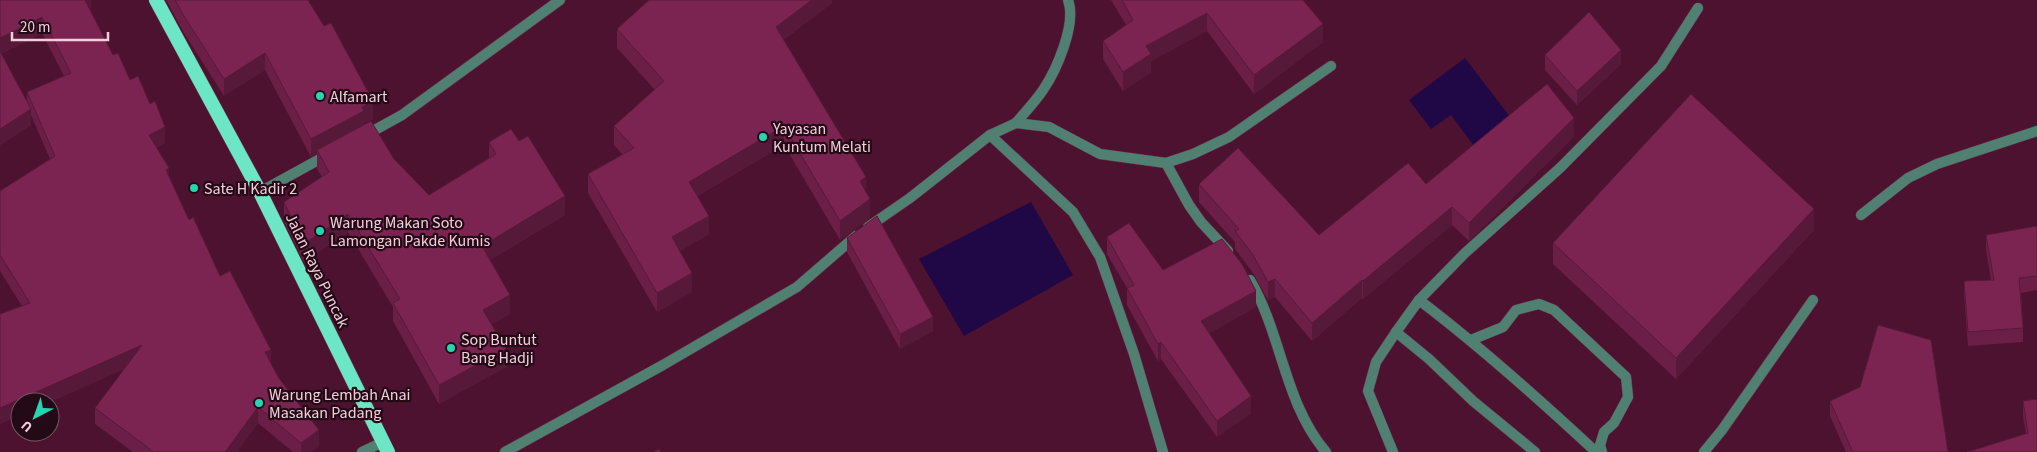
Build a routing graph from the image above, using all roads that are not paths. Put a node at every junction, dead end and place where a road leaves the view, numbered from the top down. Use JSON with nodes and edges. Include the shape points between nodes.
{"nodes":[{"id":1,"x":156,"y":0,"type":"edge"},
{"id":2,"x":560,"y":0,"type":"edge"},
{"id":3,"x":1068,"y":0,"type":"edge"},
{"id":4,"x":1698,"y":8,"type":"dead end"},
{"id":5,"x":1331,"y":66,"type":"dead end"},
{"id":6,"x":1016,"y":123,"type":"junction"},
{"id":7,"x":2037,"y":131,"type":"edge"},
{"id":8,"x":990,"y":135,"type":"junction"},
{"id":9,"x":352,"y":142,"type":"edge"},
{"id":10,"x":335,"y":151,"type":"edge"},
{"id":11,"x":1166,"y":163,"type":"junction"},
{"id":12,"x":260,"y":192,"type":"junction"},
{"id":13,"x":1861,"y":215,"type":"dead end"},
{"id":14,"x":1234,"y":258,"type":"edge"},
{"id":15,"x":1245,"y":272,"type":"edge"},
{"id":16,"x":1419,"y":300,"type":"junction"},
{"id":17,"x":1814,"y":300,"type":"dead end"},
{"id":18,"x":1396,"y":332,"type":"junction"},
{"id":19,"x":1471,"y":340,"type":"junction"},
{"id":20,"x":385,"y":447,"type":"edge"},
{"id":21,"x":362,"y":452,"type":"edge"},
{"id":22,"x":505,"y":452,"type":"edge"},
{"id":23,"x":1163,"y":452,"type":"edge"},
{"id":24,"x":1326,"y":452,"type":"edge"},
{"id":25,"x":1393,"y":452,"type":"edge"},
{"id":26,"x":1535,"y":452,"type":"edge"},
{"id":27,"x":1596,"y":452,"type":"edge"},
{"id":28,"x":1602,"y":452,"type":"edge"},
{"id":29,"x":1704,"y":452,"type":"edge"}],
"edges":[{"from":1,"to":12,"type":"highway","name":"Jalan Raya Puncak"},
{"from":2,"to":9,"type":"street","via":[[402,115]]},
{"from":3,"to":6,"type":"street","via":[[1070,23],[1066,43],[1043,90]]},
{"from":4,"to":16,"type":"street","via":[[1661,66],[1560,168],[1465,253]]},
{"from":5,"to":11,"type":"street","via":[[1228,138]]},
{"from":6,"to":8,"type":"street"},
{"from":6,"to":11,"type":"street","via":[[1049,126],[1100,154]]},
{"from":7,"to":13,"type":"street","via":[[1937,164],[1908,178]]},
{"from":8,"to":22,"type":"street","via":[[850,240],[796,287]]},
{"from":8,"to":23,"type":"street","via":[[1074,212],[1100,258],[1134,354]]},
{"from":10,"to":12,"type":"street"},
{"from":11,"to":14,"type":"street","via":[[1197,216]]},
{"from":12,"to":20,"type":"highway","name":"Jalan Raya Puncak"},
{"from":15,"to":24,"type":"street","via":[[1278,344],[1294,399]]},
{"from":16,"to":18,"type":"street"},
{"from":16,"to":19,"type":"street"},
{"from":17,"to":29,"type":"street"},
{"from":18,"to":25,"type":"street","via":[[1376,362],[1368,391]]},
{"from":18,"to":26,"type":"street"},
{"from":19,"to":27,"type":"street"},
{"from":19,"to":28,"type":"street","via":[[1503,327],[1516,310],[1539,304],[1554,310],[1626,377],[1628,397],[1614,423],[1604,432],[1600,445]]},
{"from":20,"to":21,"type":"street"}]}
